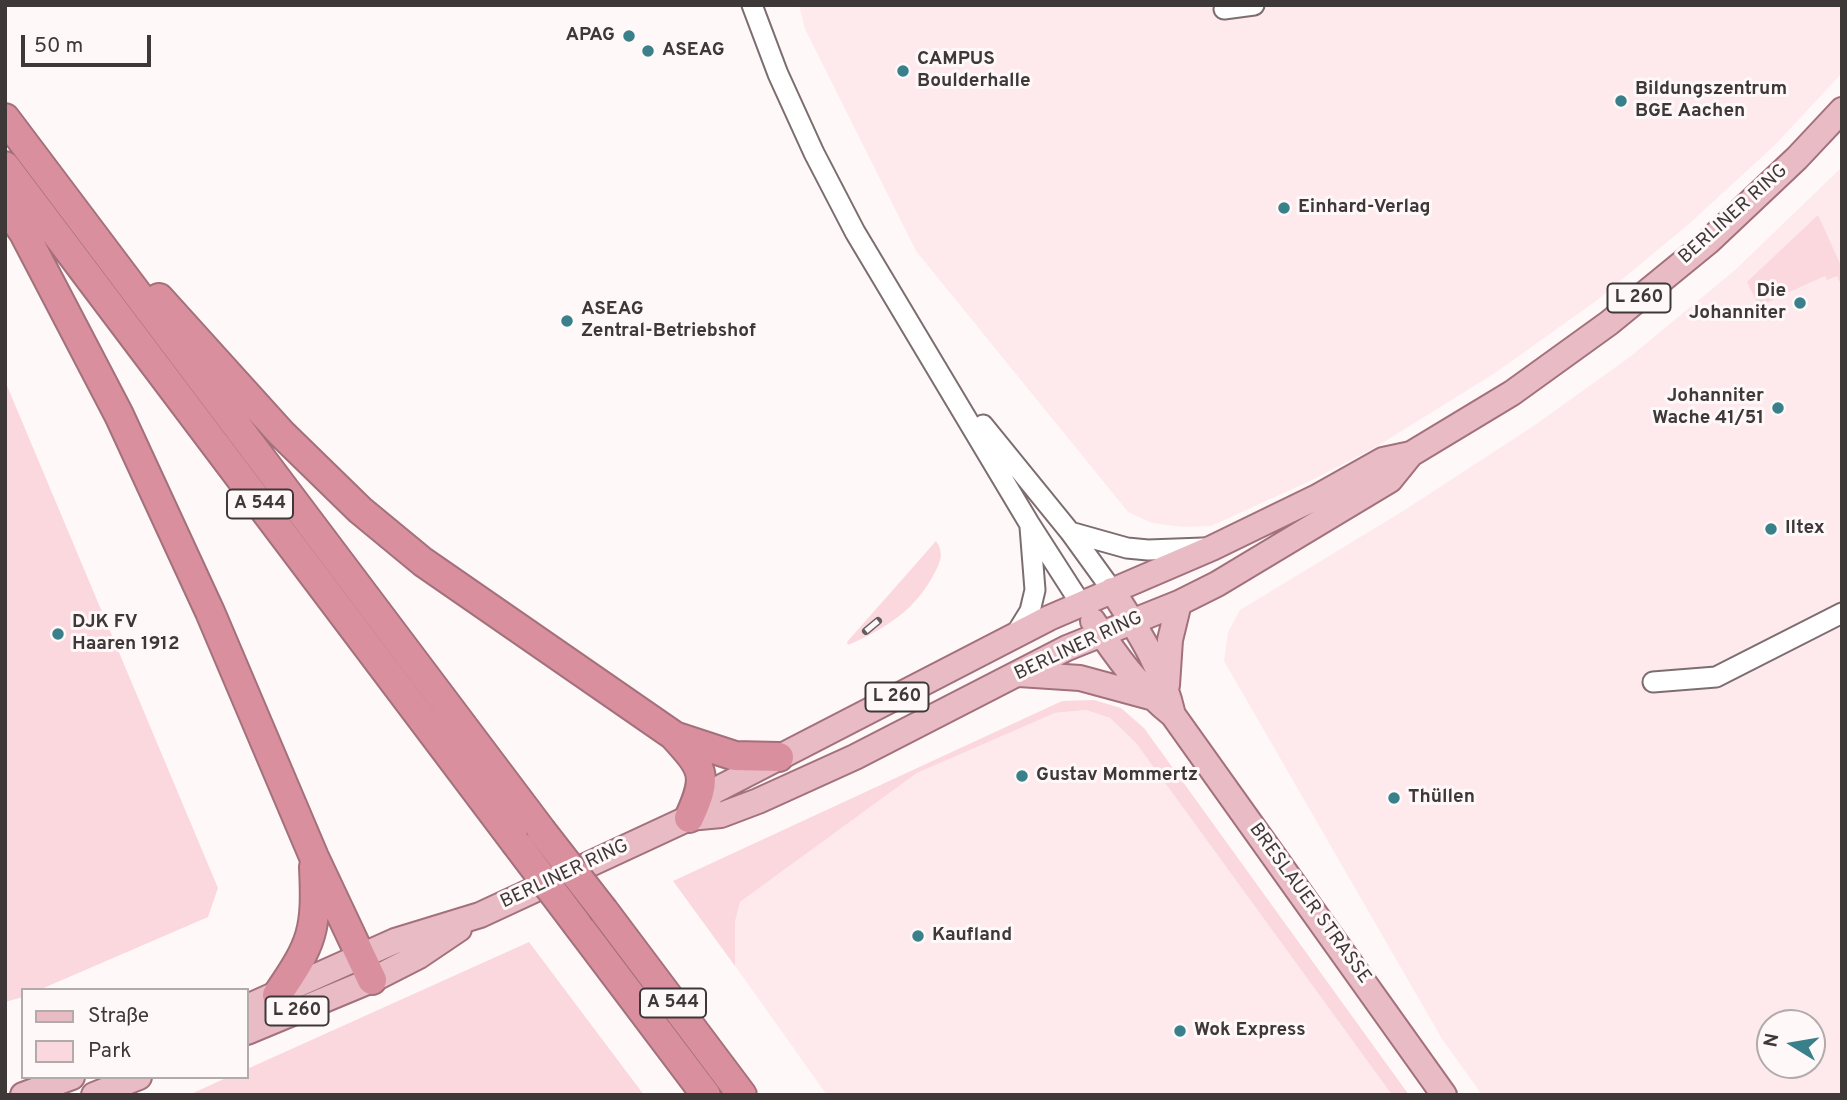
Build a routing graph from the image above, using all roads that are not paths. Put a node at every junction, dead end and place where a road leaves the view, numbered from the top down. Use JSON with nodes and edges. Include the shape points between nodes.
{"nodes":[{"id":1,"x":752,"y":5,"type":"edge"},
{"id":2,"x":1254,"y":5,"type":"edge"},
{"id":3,"x":1224,"y":9,"type":"dead end"},
{"id":4,"x":1842,"y":110,"type":"edge"},
{"id":5,"x":5,"y":118,"type":"edge"},
{"id":6,"x":5,"y":166,"type":"edge"},
{"id":7,"x":5,"y":205,"type":"edge"},
{"id":8,"x":89,"y":230,"type":"junction"},
{"id":9,"x":944,"y":378,"type":"junction"},
{"id":10,"x":1411,"y":454,"type":"junction"},
{"id":11,"x":1029,"y":523,"type":"junction"},
{"id":12,"x":1070,"y":532,"type":"junction"},
{"id":13,"x":1212,"y":548,"type":"junction"},
{"id":14,"x":1112,"y":590,"type":"junction"},
{"id":15,"x":1179,"y":603,"type":"junction"},
{"id":16,"x":1081,"y":604,"type":"junction"},
{"id":17,"x":1842,"y":614,"type":"edge"},
{"id":18,"x":1132,"y":622,"type":"junction"},
{"id":19,"x":1101,"y":634,"type":"junction"},
{"id":20,"x":1014,"y":638,"type":"junction"},
{"id":21,"x":1018,"y":674,"type":"junction"},
{"id":22,"x":1653,"y":682,"type":"dead end"},
{"id":23,"x":1158,"y":692,"type":"junction"},
{"id":24,"x":673,"y":735,"type":"junction"},
{"id":25,"x":779,"y":758,"type":"junction"},
{"id":26,"x":689,"y":818,"type":"junction"},
{"id":27,"x":314,"y":857,"type":"junction"},
{"id":28,"x":367,"y":968,"type":"junction"},
{"id":29,"x":277,"y":995,"type":"junction"},
{"id":30,"x":248,"y":1007,"type":"edge"},
{"id":31,"x":248,"y":1031,"type":"edge"},
{"id":32,"x":67,"y":1079,"type":"edge"},
{"id":33,"x":134,"y":1079,"type":"edge"},
{"id":34,"x":23,"y":1095,"type":"edge"},
{"id":35,"x":94,"y":1095,"type":"edge"},
{"id":36,"x":706,"y":1095,"type":"edge"},
{"id":37,"x":742,"y":1095,"type":"edge"},
{"id":38,"x":1444,"y":1095,"type":"edge"}],
"edges":[{"from":1,"to":9,"type":"street","via":[[778,75],[820,164],[876,268]]},
{"from":2,"to":3,"type":"street"},
{"from":4,"to":10,"type":"main road","name":"BERLINER RING","number":"L 260","via":[[1708,242],[1609,323],[1513,393]]},
{"from":5,"to":8,"type":"highway","number":"A 544"},
{"from":6,"to":36,"type":"highway","number":"A 544","bridge":true},
{"from":7,"to":27,"type":"highway","via":[[119,415],[210,612]]},
{"from":8,"to":24,"type":"highway","via":[[169,307],[281,433],[360,510],[423,562]]},
{"from":8,"to":37,"type":"highway","number":"A 544","bridge":true},
{"from":9,"to":11,"type":"street"},
{"from":9,"to":12,"type":"street"},
{"from":10,"to":13,"type":"main road","name":"BERLINER RING","number":"L 260","via":[[1383,460]]},
{"from":10,"to":15,"type":"main road","name":"BERLINER RING","number":"L 260","via":[[1390,480]]},
{"from":11,"to":16,"type":"street"},
{"from":11,"to":20,"type":"street","via":[[1035,590],[1030,611]]},
{"from":12,"to":13,"type":"street","via":[[1137,549]]},
{"from":12,"to":14,"type":"street"},
{"from":13,"to":14,"type":"main road","name":"BERLINER RING","number":"L 260"},
{"from":14,"to":16,"type":"main road","name":"BERLINER RING","number":"L 260"},
{"from":14,"to":18,"type":"main road","name":"BRESLAUER STRASSE"},
{"from":15,"to":18,"type":"main road","name":"BERLINER RING","number":"L 260"},
{"from":15,"to":23,"type":"main road"},
{"from":16,"to":19,"type":"main road","name":"BRESLAUER STRASSE"},
{"from":16,"to":20,"type":"main road","name":"BERLINER RING","number":"L 260"},
{"from":17,"to":22,"type":"street","via":[[1716,677]]},
{"from":18,"to":19,"type":"main road","name":"BERLINER RING","number":"L 260"},
{"from":18,"to":23,"type":"main road","name":"BRESLAUER STRASSE","via":[[1152,653]]},
{"from":19,"to":21,"type":"main road","name":"BERLINER RING","number":"L 260"},
{"from":19,"to":23,"type":"main road","name":"BRESLAUER STRASSE"},
{"from":20,"to":25,"type":"main road","name":"BERLINER RING","number":"L 260"},
{"from":21,"to":23,"type":"main road","via":[[1080,678]]},
{"from":21,"to":26,"type":"main road","name":"BERLINER RING","number":"L 260","via":[[758,801],[722,815]]},
{"from":23,"to":38,"type":"main road","name":"BRESLAUER STRASSE"},
{"from":24,"to":25,"type":"highway","via":[[735,756]]},
{"from":24,"to":26,"type":"highway","via":[[696,760],[702,780]]},
{"from":25,"to":26,"type":"main road","name":"BERLINER RING","number":"L 260","via":[[714,791]]},
{"from":26,"to":28,"type":"main road","name":"BERLINER RING","number":"L 260","via":[[480,915],[395,941]]},
{"from":27,"to":28,"type":"highway"},
{"from":27,"to":29,"type":"highway","via":[[312,936]]},
{"from":28,"to":29,"type":"main road","name":"BERLINER RING","number":"L 260"},
{"from":28,"to":31,"type":"main road","name":"BERLINER RING","number":"L 260"},
{"from":29,"to":30,"type":"main road","name":"BERLINER RING","number":"L 260"},
{"from":32,"to":34,"type":"main road"},
{"from":33,"to":35,"type":"main road"}]}
